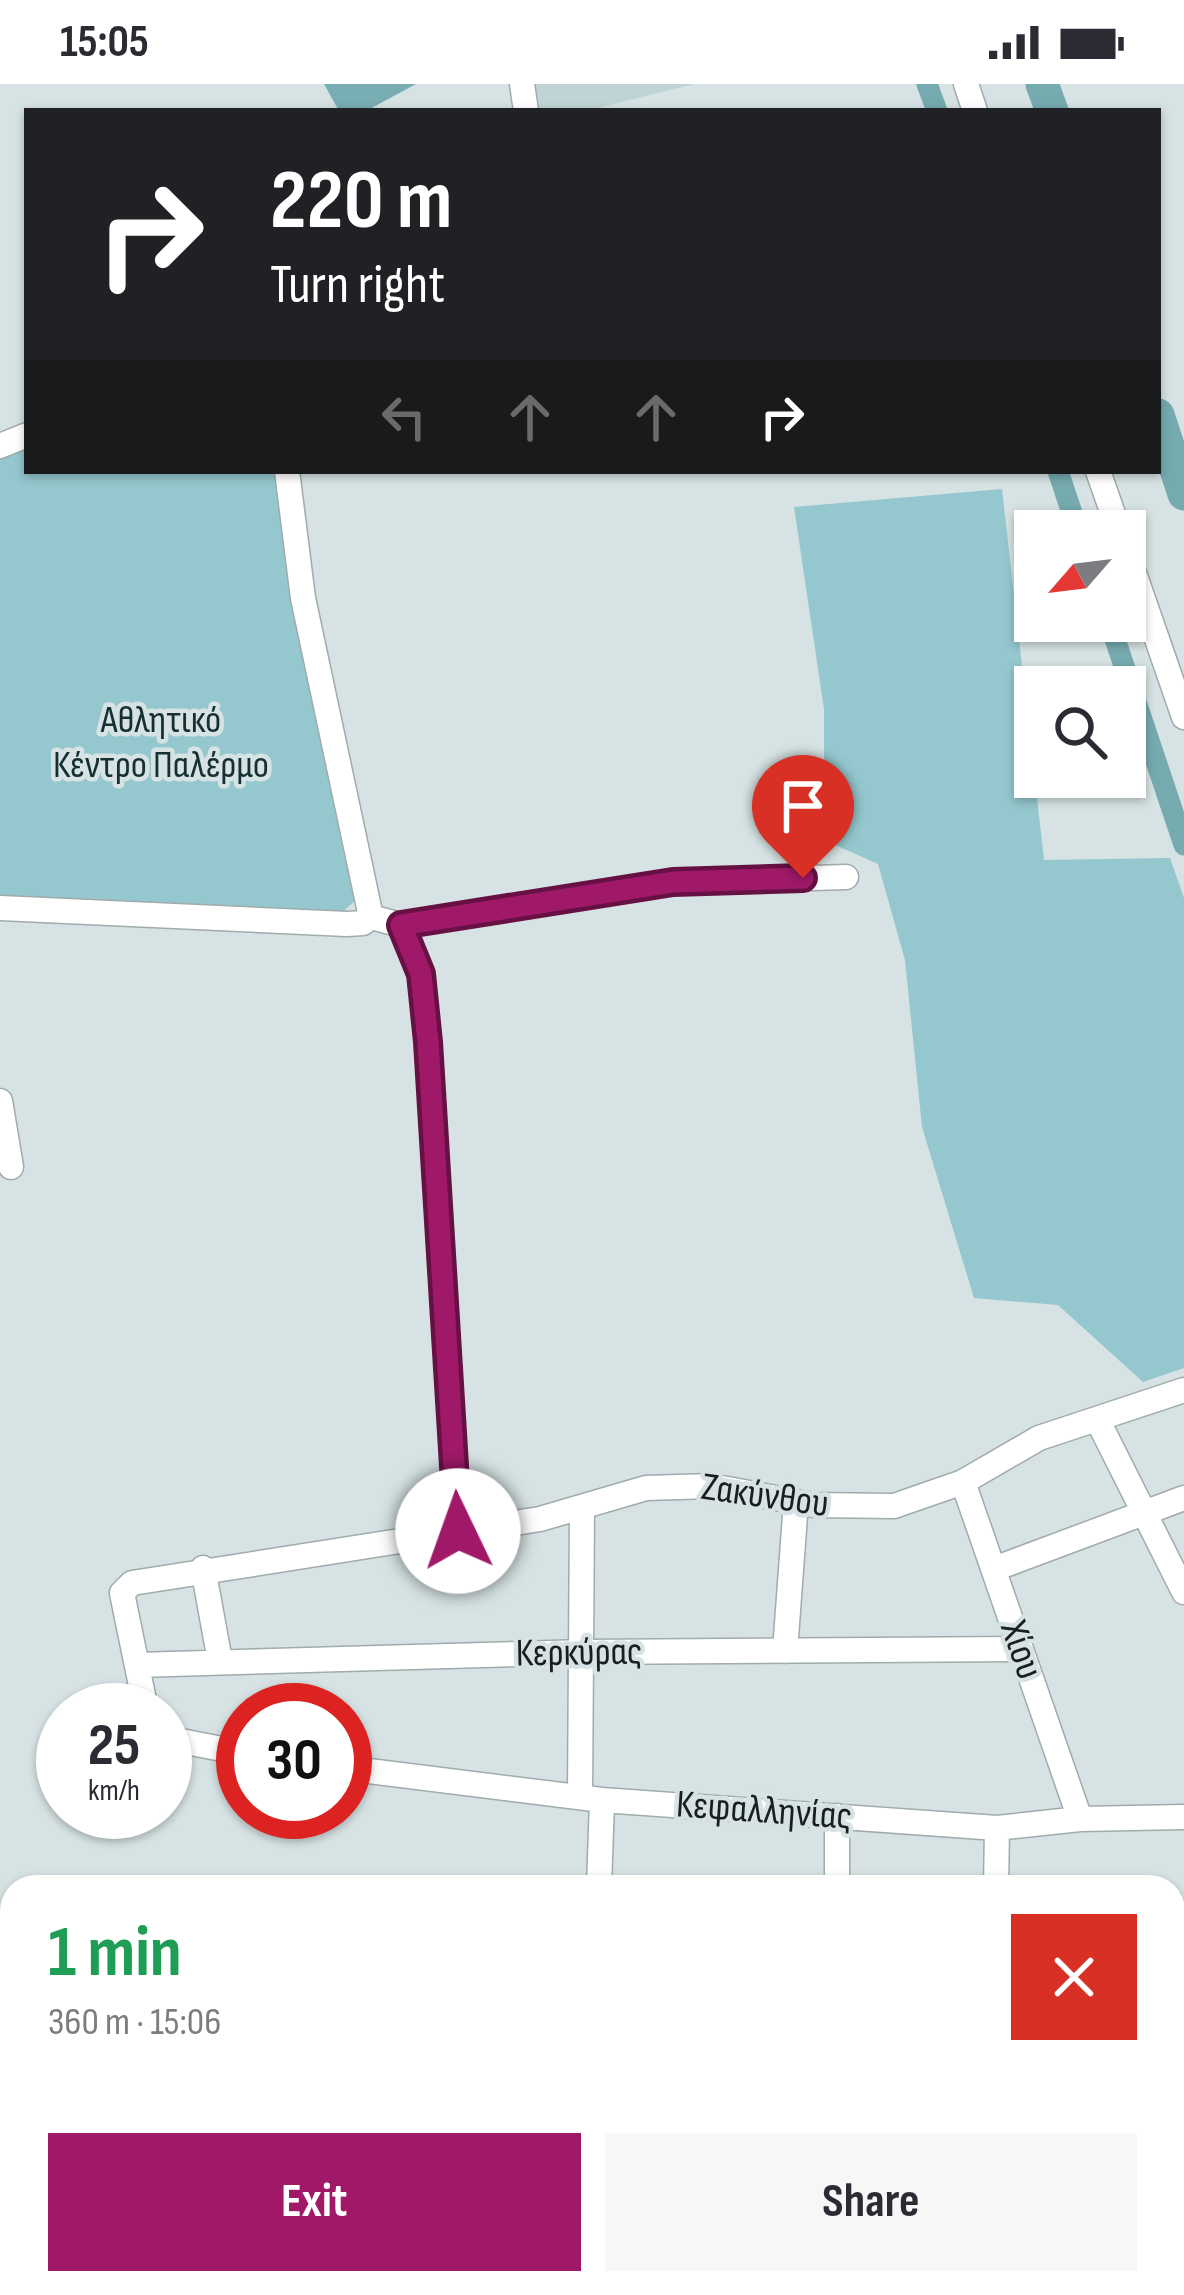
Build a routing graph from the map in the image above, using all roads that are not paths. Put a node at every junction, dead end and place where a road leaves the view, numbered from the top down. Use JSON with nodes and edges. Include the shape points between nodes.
{"nodes":[{"id":1,"x":287,"y":474,"type":"edge"},
{"id":2,"x":1099,"y":474,"type":"edge"},
{"id":3,"x":1112,"y":510,"type":"edge"},
{"id":4,"x":1146,"y":608,"type":"edge"},
{"id":5,"x":1184,"y":717,"type":"edge"},
{"id":6,"x":846,"y":877,"type":"dead end"},
{"id":7,"x":0,"y":908,"type":"edge"},
{"id":8,"x":371,"y":917,"type":"junction"},
{"id":9,"x":401,"y":925,"type":"junction"},
{"id":10,"x":0,"y":1101,"type":"edge"},
{"id":11,"x":11,"y":1167,"type":"dead end"},
{"id":12,"x":1184,"y":1390,"type":"edge"},
{"id":13,"x":1097,"y":1419,"type":"junction"},
{"id":14,"x":963,"y":1482,"type":"junction"},
{"id":15,"x":1184,"y":1498,"type":"edge"},
{"id":16,"x":796,"y":1502,"type":"junction"},
{"id":17,"x":582,"y":1509,"type":"junction"},
{"id":18,"x":1143,"y":1511,"type":"junction"},
{"id":19,"x":458,"y":1531,"type":"junction"},
{"id":20,"x":203,"y":1568,"type":"junction"},
{"id":21,"x":994,"y":1569,"type":"junction"},
{"id":22,"x":1184,"y":1592,"type":"edge"},
{"id":23,"x":1020,"y":1648,"type":"junction"},
{"id":24,"x":785,"y":1651,"type":"junction"},
{"id":25,"x":584,"y":1652,"type":"junction"},
{"id":26,"x":220,"y":1661,"type":"junction"},
{"id":27,"x":137,"y":1665,"type":"junction"},
{"id":28,"x":141,"y":1683,"type":"edge"},
{"id":29,"x":372,"y":1771,"type":"edge"},
{"id":30,"x":591,"y":1798,"type":"junction"},
{"id":31,"x":837,"y":1816,"type":"junction"},
{"id":32,"x":1184,"y":1817,"type":"edge"},
{"id":33,"x":1080,"y":1819,"type":"junction"},
{"id":34,"x":997,"y":1828,"type":"junction"},
{"id":35,"x":598,"y":1875,"type":"edge"},
{"id":36,"x":837,"y":1875,"type":"edge"},
{"id":37,"x":996,"y":1875,"type":"edge"}],
"edges":[{"from":1,"to":8,"type":"street","via":[[307,616]]},
{"from":2,"to":3,"type":"street"},
{"from":4,"to":5,"type":"street"},
{"from":6,"to":9,"type":"street","via":[[673,882]]},
{"from":7,"to":8,"type":"street","via":[[346,924]]},
{"from":8,"to":9,"type":"street"},
{"from":9,"to":19,"type":"street","via":[[421,974],[428,1042]]},
{"from":10,"to":11,"type":"street"},
{"from":12,"to":13,"type":"street","name":"Ζακύνθου"},
{"from":13,"to":14,"type":"street","name":"Ζακύνθου","via":[[1025,1444]]},
{"from":13,"to":18,"type":"street"},
{"from":14,"to":16,"type":"street","name":"Ζακύνθου","via":[[894,1506]]},
{"from":14,"to":21,"type":"street","name":"Χίου"},
{"from":15,"to":18,"type":"street"},
{"from":16,"to":17,"type":"street","name":"Ζακύνθου","via":[[686,1485],[646,1488]]},
{"from":16,"to":24,"type":"street"},
{"from":17,"to":19,"type":"street","name":"Ζακύνθου"},
{"from":17,"to":25,"type":"street"},
{"from":18,"to":21,"type":"street"},
{"from":18,"to":22,"type":"street"},
{"from":19,"to":20,"type":"street","name":"Ζακύνθου"},
{"from":20,"to":26,"type":"street"},
{"from":20,"to":27,"type":"street","name":"Ζακύνθου","via":[[132,1583],[122,1593]]},
{"from":21,"to":23,"type":"street","name":"Χίου"},
{"from":23,"to":24,"type":"street","name":"Κερκύρας"},
{"from":23,"to":33,"type":"street","name":"Χίου"},
{"from":24,"to":25,"type":"street","name":"Κερκύρας"},
{"from":25,"to":26,"type":"street","name":"Κερκύρας"},
{"from":25,"to":30,"type":"street"},
{"from":26,"to":27,"type":"street","name":"Κερκύρας"},
{"from":27,"to":28,"type":"street"},
{"from":29,"to":30,"type":"street","name":"Κεφαλληνίας"},
{"from":30,"to":31,"type":"street","name":"Κεφαλληνίας"},
{"from":30,"to":35,"type":"street"},
{"from":31,"to":34,"type":"street","name":"Κεφαλληνίας"},
{"from":31,"to":36,"type":"street"},
{"from":32,"to":33,"type":"street","name":"Κεφαλληνίας"},
{"from":33,"to":34,"type":"street","name":"Κεφαλληνίας"},
{"from":34,"to":37,"type":"street"}]}
